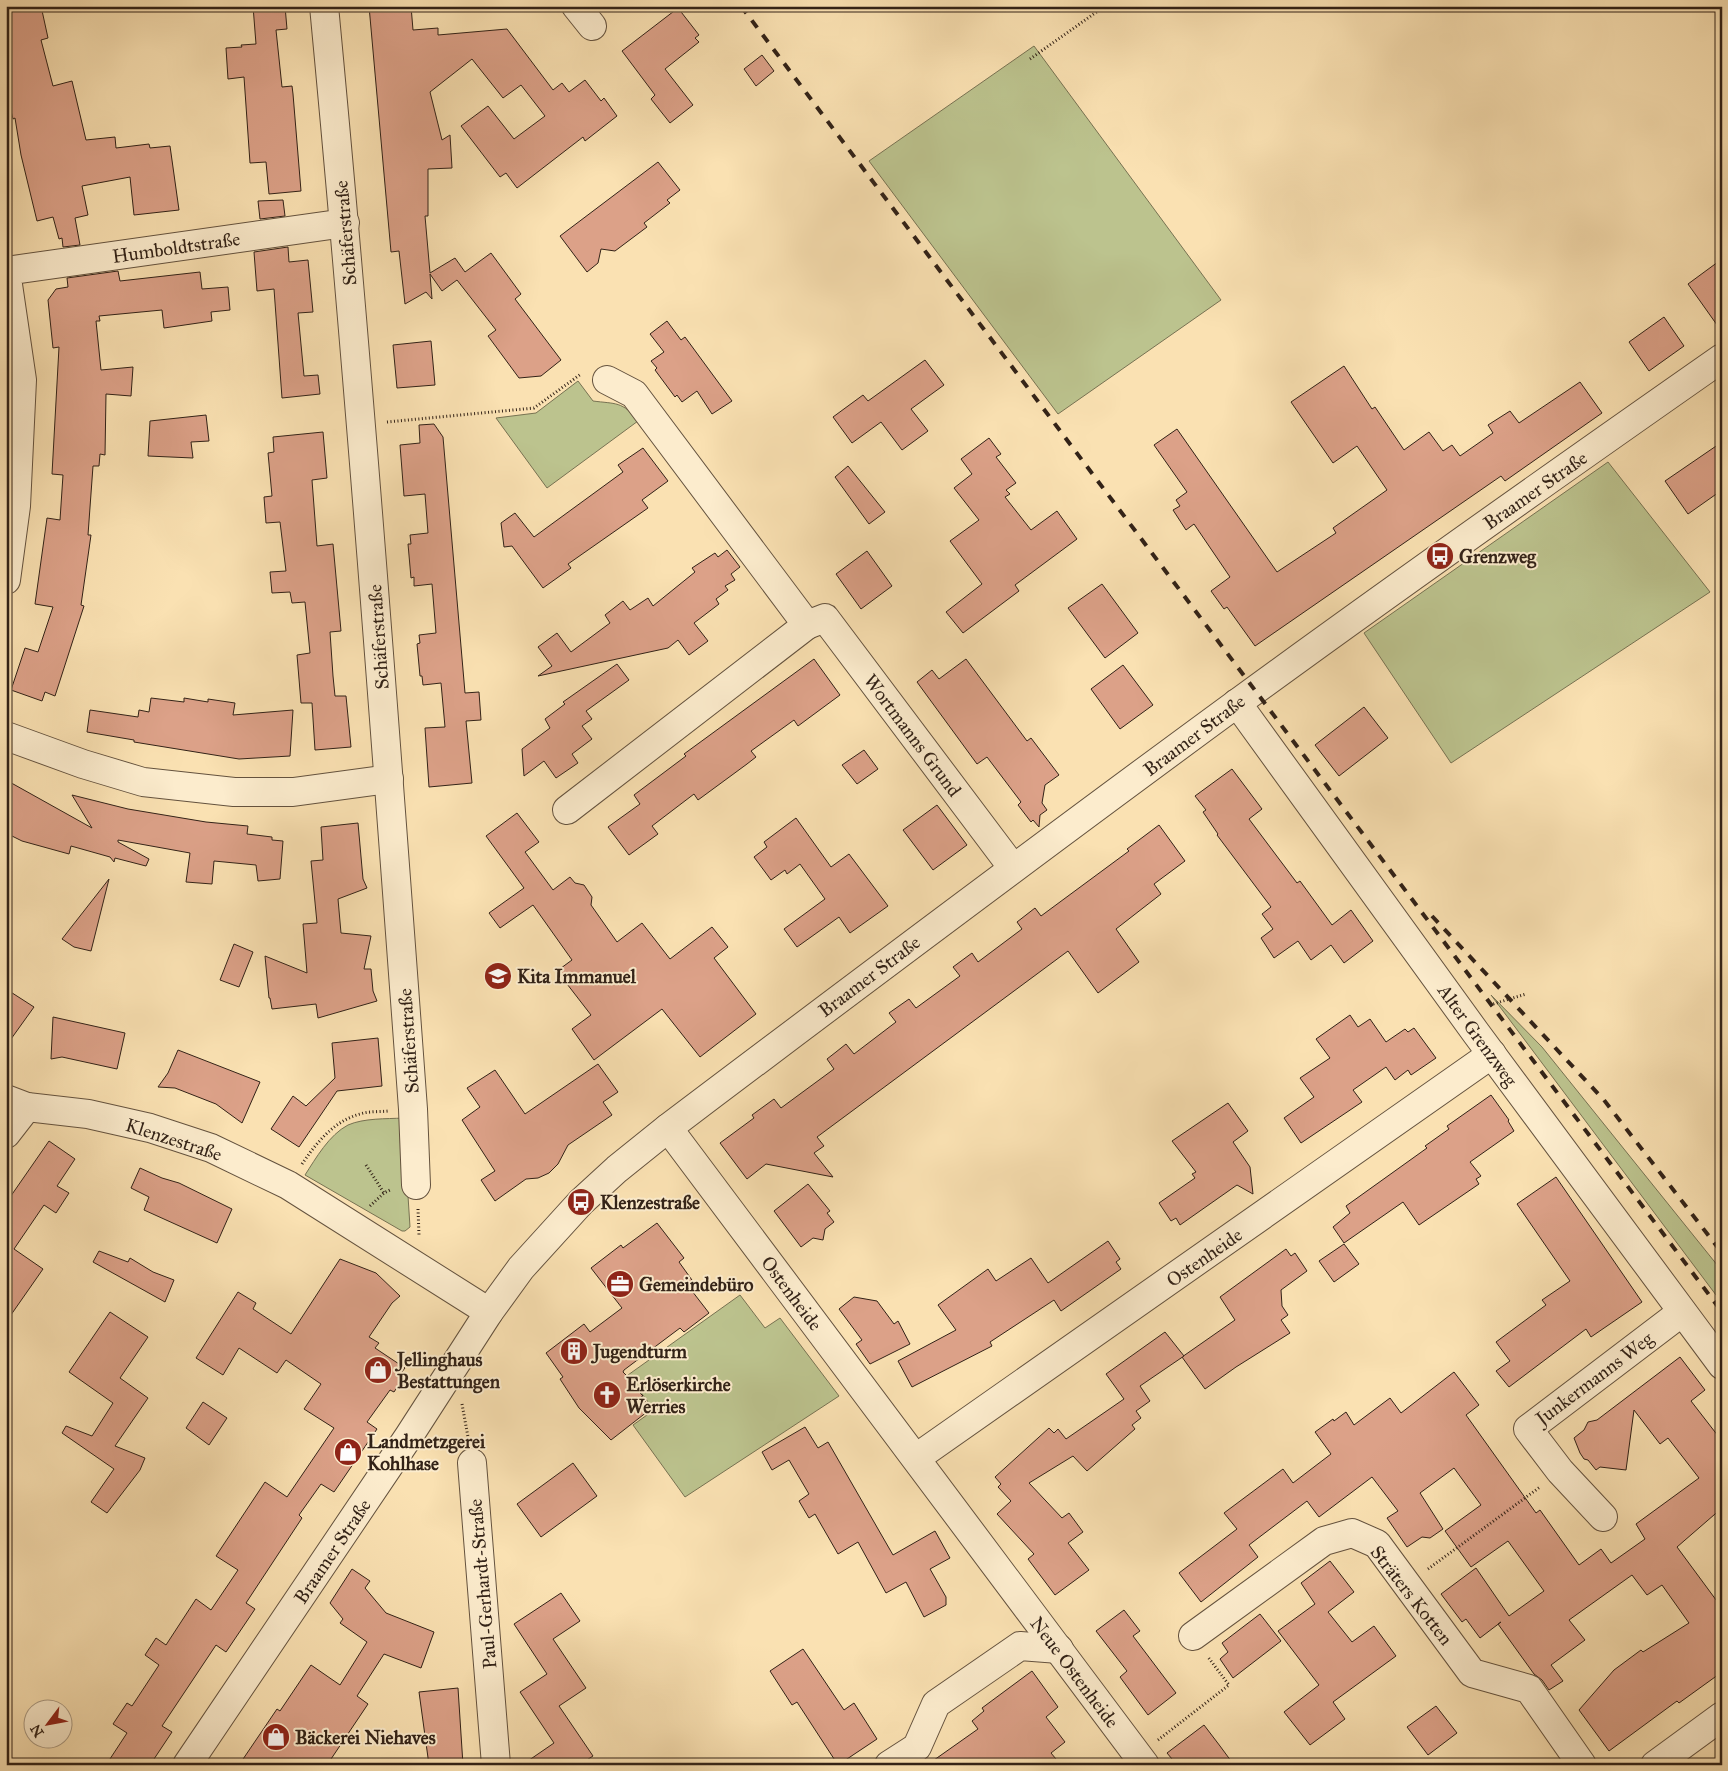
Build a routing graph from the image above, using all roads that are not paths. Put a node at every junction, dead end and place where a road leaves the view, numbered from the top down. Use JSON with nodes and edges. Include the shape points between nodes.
{"nodes":[{"id":1,"x":324,"y":6,"type":"edge"},
{"id":2,"x":345,"y":223,"type":"junction"},
{"id":3,"x":6,"y":271,"type":"edge"},
{"id":4,"x":1722,"y":358,"type":"edge"},
{"id":5,"x":607,"y":380,"type":"road end"},
{"id":6,"x":6,"y":580,"type":"edge"},
{"id":7,"x":807,"y":625,"type":"junction"},
{"id":8,"x":1237,"y":703,"type":"junction"},
{"id":9,"x":6,"y":736,"type":"edge"},
{"id":10,"x":389,"y":779,"type":"junction"},
{"id":11,"x":567,"y":810,"type":"dead end"},
{"id":12,"x":1012,"y":868,"type":"junction"},
{"id":13,"x":1492,"y":1054,"type":"junction"},
{"id":14,"x":17,"y":1103,"type":"edge"},
{"id":15,"x":668,"y":1128,"type":"junction"},
{"id":16,"x":6,"y":1134,"type":"edge"},
{"id":17,"x":416,"y":1185,"type":"road end"},
{"id":18,"x":489,"y":1312,"type":"junction"},
{"id":19,"x":1682,"y":1312,"type":"junction"},
{"id":20,"x":1722,"y":1365,"type":"edge"},
{"id":21,"x":916,"y":1458,"type":"junction"},
{"id":22,"x":472,"y":1463,"type":"road end"},
{"id":23,"x":1603,"y":1518,"type":"dead end"},
{"id":24,"x":1006,"y":1579,"type":"joint"},
{"id":25,"x":1193,"y":1636,"type":"road end"},
{"id":26,"x":1059,"y":1649,"type":"junction"},
{"id":27,"x":1722,"y":1716,"type":"edge"},
{"id":28,"x":1142,"y":1760,"type":"edge"},
{"id":29,"x":187,"y":1765,"type":"edge"},
{"id":30,"x":496,"y":1765,"type":"edge"},
{"id":31,"x":890,"y":1765,"type":"edge"},
{"id":32,"x":1582,"y":1765,"type":"edge"},
{"id":33,"x":1655,"y":1765,"type":"edge"}],
"edges":[{"from":1,"to":2,"type":"street","name":"Schäferstraße"},
{"from":2,"to":3,"type":"street","name":"Humboldtstraße"},
{"from":2,"to":10,"type":"street","name":"Schäferstraße"},
{"from":3,"to":6,"type":"street","via":[[22,380],[16,506]]},
{"from":4,"to":8,"type":"street","name":"Braamer Straße"},
{"from":5,"to":7,"type":"street","via":[[634,394]]},
{"from":7,"to":11,"type":"street"},
{"from":7,"to":12,"type":"street","name":"Wortmanns Grund","via":[[825,618]]},
{"from":8,"to":12,"type":"street","name":"Braamer Straße"},
{"from":8,"to":13,"type":"street","name":"Alter Grenzweg"},
{"from":9,"to":10,"type":"street","via":[[143,782],[225,791],[293,792]]},
{"from":10,"to":17,"type":"street","name":"Schäferstraße"},
{"from":12,"to":15,"type":"street","name":"Braamer Straße"},
{"from":13,"to":19,"type":"street","name":"Alter Grenzweg"},
{"from":13,"to":21,"type":"street","name":"Ostenheide"},
{"from":14,"to":16,"type":"street","name":"Klenzestraße"},
{"from":14,"to":18,"type":"street","name":"Klenzestraße","via":[[150,1128],[211,1148],[288,1185]]},
{"from":15,"to":18,"type":"street","name":"Braamer Straße","via":[[581,1202],[535,1251]]},
{"from":15,"to":21,"type":"street","name":"Ostenheide"},
{"from":18,"to":29,"type":"street","name":"Braamer Straße"},
{"from":19,"to":20,"type":"street","name":"Alter Grenzweg"},
{"from":19,"to":23,"type":"street","name":"Junkermanns Weg","via":[[1528,1429],[1560,1471]]},
{"from":21,"to":24,"type":"street","name":"Ostenheide"},
{"from":22,"to":30,"type":"street","name":"Paul-Gerhardt-Straße"},
{"from":24,"to":26,"type":"street","name":"Neue Ostenheide"},
{"from":25,"to":32,"type":"street","name":"Sträters Kotten","via":[[1324,1541],[1352,1533],[1377,1544],[1472,1673],[1529,1690]]},
{"from":26,"to":28,"type":"street","name":"Neue Ostenheide"},
{"from":26,"to":31,"type":"street","via":[[1020,1646],[944,1698],[936,1704],[917,1746]]},
{"from":27,"to":33,"type":"street"}]}
